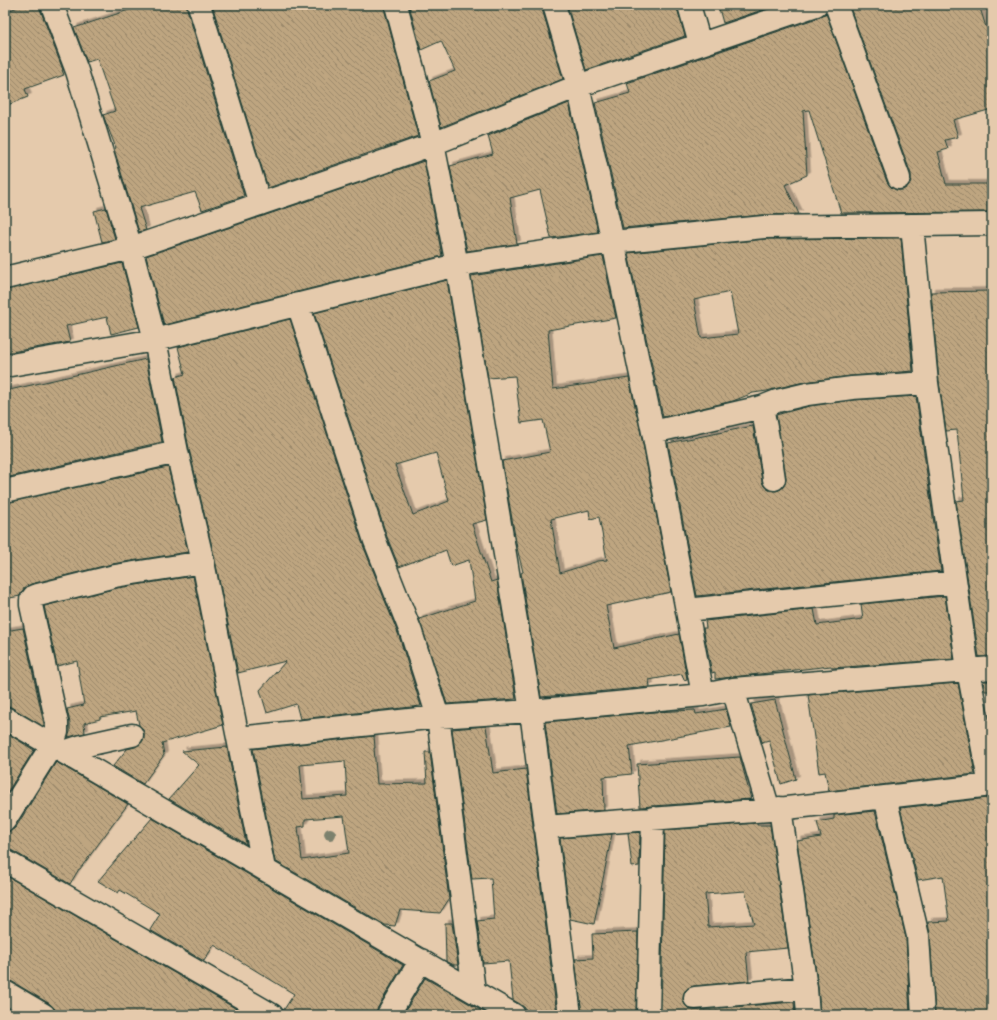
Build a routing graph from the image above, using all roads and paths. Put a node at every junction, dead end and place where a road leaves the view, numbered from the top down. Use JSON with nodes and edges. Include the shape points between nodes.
{"nodes":[{"id":1,"x":52,"y":5,"type":"edge"},
{"id":2,"x":200,"y":5,"type":"edge"},
{"id":3,"x":396,"y":5,"type":"edge"},
{"id":4,"x":554,"y":5,"type":"edge"},
{"id":5,"x":689,"y":5,"type":"edge"},
{"id":6,"x":816,"y":5,"type":"edge"},
{"id":7,"x":836,"y":5,"type":"edge"},
{"id":8,"x":700,"y":44,"type":"junction"},
{"id":9,"x":578,"y":86,"type":"junction"},
{"id":10,"x":433,"y":144,"type":"junction"},
{"id":11,"x":899,"y":178,"type":"dead end"},
{"id":12,"x":260,"y":204,"type":"junction"},
{"id":13,"x":992,"y":224,"type":"edge"},
{"id":14,"x":912,"y":225,"type":"junction"},
{"id":15,"x":613,"y":242,"type":"junction"},
{"id":16,"x":131,"y":248,"type":"junction"},
{"id":17,"x":457,"y":265,"type":"junction"},
{"id":18,"x":5,"y":278,"type":"edge"},
{"id":19,"x":298,"y":304,"type":"junction"},
{"id":20,"x":155,"y":340,"type":"junction"},
{"id":21,"x":5,"y":366,"type":"edge"},
{"id":22,"x":926,"y":383,"type":"junction"},
{"id":23,"x":762,"y":407,"type":"junction"},
{"id":24,"x":654,"y":432,"type":"junction"},
{"id":25,"x":178,"y":452,"type":"junction"},
{"id":26,"x":774,"y":479,"type":"dead end"},
{"id":27,"x":5,"y":491,"type":"edge"},
{"id":28,"x":203,"y":562,"type":"junction"},
{"id":29,"x":955,"y":582,"type":"junction"},
{"id":30,"x":687,"y":610,"type":"junction"},
{"id":31,"x":992,"y":668,"type":"edge"},
{"id":32,"x":968,"y":670,"type":"junction"},
{"id":33,"x":733,"y":689,"type":"junction"},
{"id":34,"x":703,"y":695,"type":"junction"},
{"id":35,"x":531,"y":711,"type":"junction"},
{"id":36,"x":438,"y":717,"type":"junction"},
{"id":37,"x":5,"y":718,"type":"edge"},
{"id":38,"x":132,"y":735,"type":"dead end"},
{"id":39,"x":238,"y":738,"type":"junction"},
{"id":40,"x":58,"y":748,"type":"junction"},
{"id":41,"x":991,"y":786,"type":"edge"},
{"id":42,"x":885,"y":797,"type":"junction"},
{"id":43,"x":774,"y":809,"type":"junction"},
{"id":44,"x":653,"y":818,"type":"junction"},
{"id":45,"x":5,"y":820,"type":"edge"},
{"id":46,"x":545,"y":827,"type":"junction"},
{"id":47,"x":5,"y":861,"type":"edge"},
{"id":48,"x":264,"y":869,"type":"junction"},
{"id":49,"x":421,"y":960,"type":"junction"},
{"id":50,"x":806,"y":988,"type":"junction"},
{"id":51,"x":5,"y":992,"type":"edge"},
{"id":52,"x":474,"y":992,"type":"junction"},
{"id":53,"x":695,"y":998,"type":"dead end"},
{"id":54,"x":32,"y":1012,"type":"edge"},
{"id":55,"x":272,"y":1015,"type":"edge"},
{"id":56,"x":388,"y":1015,"type":"edge"},
{"id":57,"x":514,"y":1015,"type":"edge"},
{"id":58,"x":570,"y":1015,"type":"edge"},
{"id":59,"x":648,"y":1015,"type":"edge"},
{"id":60,"x":808,"y":1015,"type":"edge"},
{"id":61,"x":923,"y":1015,"type":"edge"}],
"edges":[{"from":1,"to":16,"type":"street","via":[[77,71]]},
{"from":2,"to":12,"type":"street"},
{"from":3,"to":10,"type":"street"},
{"from":4,"to":9,"type":"street"},
{"from":5,"to":8,"type":"street"},
{"from":6,"to":8,"type":"street"},
{"from":7,"to":11,"type":"street"},
{"from":8,"to":9,"type":"street"},
{"from":9,"to":10,"type":"street"},
{"from":9,"to":15,"type":"street"},
{"from":10,"to":12,"type":"street"},
{"from":10,"to":17,"type":"street"},
{"from":12,"to":16,"type":"street"},
{"from":13,"to":14,"type":"street"},
{"from":14,"to":15,"type":"street","via":[[764,227]]},
{"from":14,"to":22,"type":"street"},
{"from":15,"to":17,"type":"street"},
{"from":15,"to":24,"type":"street"},
{"from":16,"to":18,"type":"street"},
{"from":16,"to":20,"type":"street"},
{"from":17,"to":19,"type":"street"},
{"from":17,"to":35,"type":"street"},
{"from":19,"to":20,"type":"street"},
{"from":19,"to":36,"type":"street","via":[[375,541],[410,632]]},
{"from":20,"to":21,"type":"street"},
{"from":20,"to":25,"type":"street"},
{"from":22,"to":23,"type":"street","via":[[807,394]]},
{"from":22,"to":29,"type":"street"},
{"from":23,"to":24,"type":"street"},
{"from":23,"to":26,"type":"street"},
{"from":24,"to":30,"type":"street"},
{"from":25,"to":27,"type":"street"},
{"from":25,"to":28,"type":"street"},
{"from":28,"to":39,"type":"street"},
{"from":28,"to":40,"type":"street","via":[[115,576],[34,596],[31,605],[57,723]]},
{"from":29,"to":30,"type":"street"},
{"from":29,"to":32,"type":"street"},
{"from":30,"to":34,"type":"street"},
{"from":31,"to":32,"type":"street"},
{"from":32,"to":33,"type":"street"},
{"from":32,"to":41,"type":"street"},
{"from":33,"to":34,"type":"street"},
{"from":33,"to":43,"type":"street"},
{"from":34,"to":35,"type":"street"},
{"from":35,"to":36,"type":"street"},
{"from":35,"to":46,"type":"street"},
{"from":36,"to":39,"type":"street"},
{"from":36,"to":52,"type":"street"},
{"from":37,"to":40,"type":"street"},
{"from":38,"to":40,"type":"street","via":[[82,746]]},
{"from":39,"to":48,"type":"street"},
{"from":40,"to":45,"type":"street"},
{"from":40,"to":48,"type":"street"},
{"from":41,"to":42,"type":"street"},
{"from":42,"to":43,"type":"street"},
{"from":42,"to":61,"type":"street","via":[[918,936]]},
{"from":43,"to":44,"type":"street"},
{"from":43,"to":50,"type":"street"},
{"from":44,"to":46,"type":"street"},
{"from":44,"to":59,"type":"street"},
{"from":46,"to":58,"type":"street"},
{"from":47,"to":55,"type":"street"},
{"from":48,"to":49,"type":"street"},
{"from":49,"to":52,"type":"street"},
{"from":49,"to":56,"type":"street"},
{"from":50,"to":53,"type":"street"},
{"from":50,"to":60,"type":"street"},
{"from":51,"to":54,"type":"street"},
{"from":52,"to":57,"type":"street"}]}
